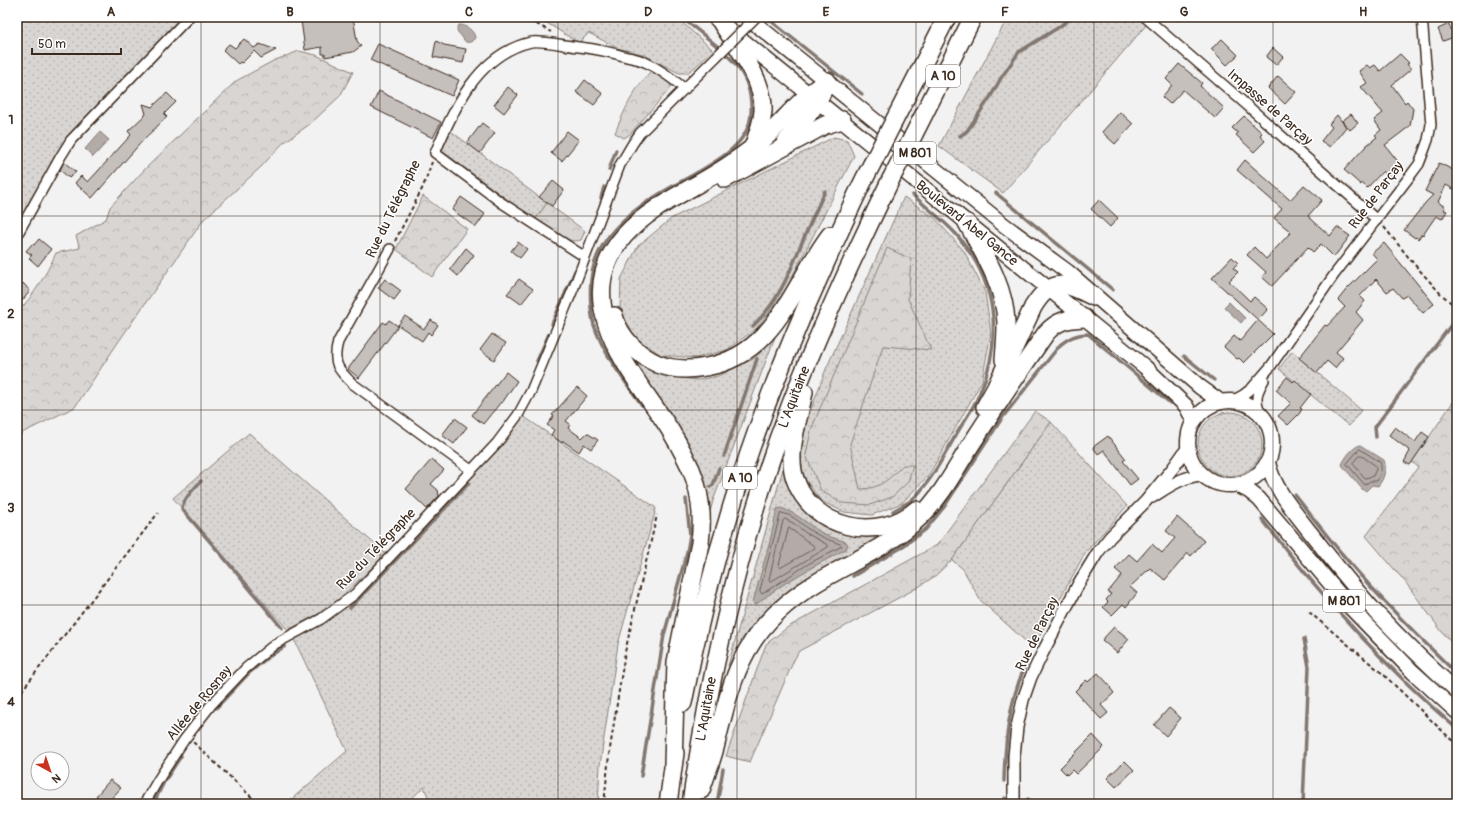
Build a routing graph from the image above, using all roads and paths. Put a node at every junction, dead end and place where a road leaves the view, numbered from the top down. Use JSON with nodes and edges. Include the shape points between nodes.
{"nodes":[{"id":1,"x":189,"y":17,"type":"edge"},
{"id":2,"x":747,"y":17,"type":"edge"},
{"id":3,"x":756,"y":17,"type":"edge"},
{"id":4,"x":947,"y":17,"type":"edge"},
{"id":5,"x":973,"y":17,"type":"edge"},
{"id":6,"x":1145,"y":17,"type":"edge"},
{"id":7,"x":1422,"y":17,"type":"edge"},
{"id":8,"x":717,"y":20,"type":"edge"},
{"id":9,"x":827,"y":81,"type":"junction"},
{"id":10,"x":685,"y":89,"type":"junction"},
{"id":11,"x":814,"y":97,"type":"junction"},
{"id":12,"x":842,"y":120,"type":"junction"},
{"id":13,"x":752,"y":148,"type":"junction"},
{"id":14,"x":778,"y":151,"type":"junction"},
{"id":15,"x":435,"y":154,"type":"junction"},
{"id":16,"x":852,"y":206,"type":"junction"},
{"id":17,"x":1376,"y":220,"type":"junction"},
{"id":18,"x":967,"y":223,"type":"junction"},
{"id":19,"x":17,"y":235,"type":"edge"},
{"id":20,"x":390,"y":249,"type":"joint"},
{"id":21,"x":585,"y":257,"type":"junction"},
{"id":22,"x":1047,"y":288,"type":"junction"},
{"id":23,"x":1094,"y":297,"type":"junction"},
{"id":24,"x":1457,"y":308,"type":"edge"},
{"id":25,"x":1084,"y":318,"type":"junction"},
{"id":26,"x":813,"y":349,"type":"junction"},
{"id":27,"x":1271,"y":366,"type":"junction"},
{"id":28,"x":1004,"y":368,"type":"junction"},
{"id":29,"x":1226,"y":402,"type":"junction"},
{"id":30,"x":1260,"y":413,"type":"junction"},
{"id":31,"x":1194,"y":421,"type":"junction"},
{"id":32,"x":1188,"y":447,"type":"junction"},
{"id":33,"x":1268,"y":463,"type":"junction"},
{"id":34,"x":471,"y":470,"type":"junction"},
{"id":35,"x":1202,"y":475,"type":"junction"},
{"id":36,"x":1237,"y":485,"type":"junction"},
{"id":37,"x":1145,"y":502,"type":"junction"},
{"id":38,"x":158,"y":513,"type":"dead end"},
{"id":39,"x":657,"y":515,"type":"dead end"},
{"id":40,"x":1309,"y":612,"type":"dead end"},
{"id":41,"x":292,"y":635,"type":"joint"},
{"id":42,"x":1457,"y":691,"type":"edge"},
{"id":43,"x":17,"y":697,"type":"edge"},
{"id":44,"x":1457,"y":712,"type":"edge"},
{"id":45,"x":187,"y":736,"type":"junction"},
{"id":46,"x":1457,"y":745,"type":"edge"},
{"id":47,"x":673,"y":764,"type":"junction"},
{"id":48,"x":144,"y":804,"type":"edge"},
{"id":49,"x":259,"y":804,"type":"edge"},
{"id":50,"x":604,"y":804,"type":"edge"},
{"id":51,"x":668,"y":804,"type":"edge"},
{"id":52,"x":691,"y":804,"type":"edge"},
{"id":53,"x":697,"y":804,"type":"edge"},
{"id":54,"x":1014,"y":804,"type":"edge"}],
"edges":[{"from":1,"to":19,"type":"street","via":[[71,140]]},
{"from":2,"to":9,"type":"main road","name":"Boulevard Abel Gance","number":"M 801"},
{"from":3,"to":10,"type":"street","name":"Rue du Télégraphe","bridge":true},
{"from":4,"to":16,"type":"highway","name":"L'Aquitaine","number":"A 10","bridge":true},
{"from":5,"to":26,"type":"highway","name":"L'Aquitaine","number":"A 10","bridge":true,"via":[[891,179]]},
{"from":6,"to":17,"type":"street","name":"Impasse de Parçay"},
{"from":7,"to":17,"type":"street","name":"Rue de Parçay","via":[[1431,125],[1428,140],[1418,164]]},
{"from":8,"to":11,"type":"main road","name":"Boulevard Abel Gance","number":"M 801"},
{"from":8,"to":13,"type":"highway","via":[[752,71],[762,94],[762,120]]},
{"from":9,"to":11,"type":"highway"},
{"from":9,"to":23,"type":"main road","name":"Boulevard Abel Gance","number":"M 801","via":[[1004,225],[1068,272]]},
{"from":10,"to":15,"type":"street","name":"Rue du Télégraphe","via":[[646,62],[596,48],[536,42],[516,47],[491,61],[467,89]]},
{"from":10,"to":21,"type":"street","name":"Rue du Télégraphe","via":[[640,134],[627,152]]},
{"from":11,"to":12,"type":"main road","name":"Boulevard Abel Gance","number":"M 801"},
{"from":11,"to":13,"type":"highway"},
{"from":11,"to":14,"type":"highway"},
{"from":12,"to":14,"type":"highway","via":[[825,125]]},
{"from":12,"to":18,"type":"main road","name":"Boulevard Abel Gance","number":"M 801"},
{"from":13,"to":47,"type":"highway","via":[[633,226],[612,252],[604,270],[602,284],[602,310],[610,335],[625,363],[683,452],[698,490],[701,508],[700,543],[676,662]]},
{"from":14,"to":16,"type":"highway","via":[[660,215],[639,232],[624,251],[613,273],[612,308],[620,330],[634,349],[643,356],[662,366],[697,368],[721,363],[753,346],[781,315],[820,248]]},
{"from":15,"to":20,"type":"path","name":"Rue du Télégraphe","via":[[423,187]]},
{"from":15,"to":21,"type":"street","via":[[502,203]]},
{"from":16,"to":47,"type":"highway","name":"L'Aquitaine","number":"A 10","via":[[783,359],[736,491],[699,626]]},
{"from":17,"to":24,"type":"path"},
{"from":17,"to":27,"type":"street","name":"Rue de Parçay"},
{"from":18,"to":22,"type":"main road","name":"Boulevard Abel Gance","number":"M 801"},
{"from":18,"to":28,"type":"highway","via":[[993,270],[1001,294],[1006,322]]},
{"from":20,"to":34,"type":"street","name":"Rue du Télégraphe","via":[[338,342],[335,362],[342,374],[353,384]]},
{"from":21,"to":34,"type":"street","name":"Rue du Télégraphe","via":[[521,410],[497,443]]},
{"from":22,"to":23,"type":"highway","via":[[1065,285]]},
{"from":22,"to":25,"type":"main road","name":"Boulevard Abel Gance","number":"M 801"},
{"from":22,"to":28,"type":"highway","via":[[1033,307]]},
{"from":23,"to":29,"type":"main road","name":"Boulevard Abel Gance","number":"M 801","via":[[1200,387]]},
{"from":25,"to":31,"type":"main road","name":"Boulevard Abel Gance","number":"M 801","via":[[1174,394],[1186,406]]},
{"from":25,"to":53,"type":"highway","via":[[1062,321],[1046,333],[941,492],[920,517],[892,540],[797,596],[771,617],[761,629],[738,666]]},
{"from":26,"to":28,"type":"highway","via":[[792,448],[795,479],[802,494],[818,512],[834,522],[853,528],[877,528],[896,522],[915,511],[925,501],[965,442]]},
{"from":26,"to":52,"type":"highway","name":"L'Aquitaine","number":"A 10","via":[[773,454],[733,586],[712,676]]},
{"from":27,"to":29,"type":"street","name":"Rue de Parçay","via":[[1252,388]]},
{"from":27,"to":30,"type":"street","name":"Rue de Parçay","via":[[1257,392]]},
{"from":29,"to":30,"type":"main road","number":"M 801","via":[[1247,404]]},
{"from":29,"to":31,"type":"main road","number":"M 801","via":[[1208,407]]},
{"from":30,"to":33,"type":"main road","via":[[1268,424],[1272,437]]},
{"from":31,"to":32,"type":"main road","number":"M 801","via":[[1189,433]]},
{"from":32,"to":35,"type":"main road","number":"M 801","via":[[1190,459]]},
{"from":32,"to":37,"type":"street","name":"Rue de Parçay"},
{"from":33,"to":36,"type":"main road","number":"M 801","via":[[1258,475]]},
{"from":33,"to":42,"type":"main road","number":"M 801","via":[[1276,485],[1343,574],[1381,618]]},
{"from":34,"to":41,"type":"street","name":"Rue du Télégraphe","via":[[354,594],[321,619]]},
{"from":35,"to":36,"type":"main road","number":"M 801","via":[[1219,484]]},
{"from":35,"to":37,"type":"street","name":"Rue de Parçay","via":[[1183,479]]},
{"from":36,"to":44,"type":"main road","number":"M 801","via":[[1259,499],[1350,607],[1413,672]]},
{"from":37,"to":54,"type":"street","name":"Rue de Parçay","via":[[1114,532],[1098,552],[1079,583],[1031,677],[1017,726]]},
{"from":38,"to":43,"type":"path"},
{"from":39,"to":50,"type":"path","via":[[625,652]]},
{"from":40,"to":46,"type":"path","via":[[1383,674]]},
{"from":41,"to":45,"type":"street","name":"Allée de Rosnay","via":[[275,644],[246,668],[211,705]]},
{"from":45,"to":48,"type":"street","name":"Allée de Rosnay"},
{"from":45,"to":49,"type":"path"},
{"from":47,"to":51,"type":"highway","name":"L'Aquitaine","number":"A 10"}]}
